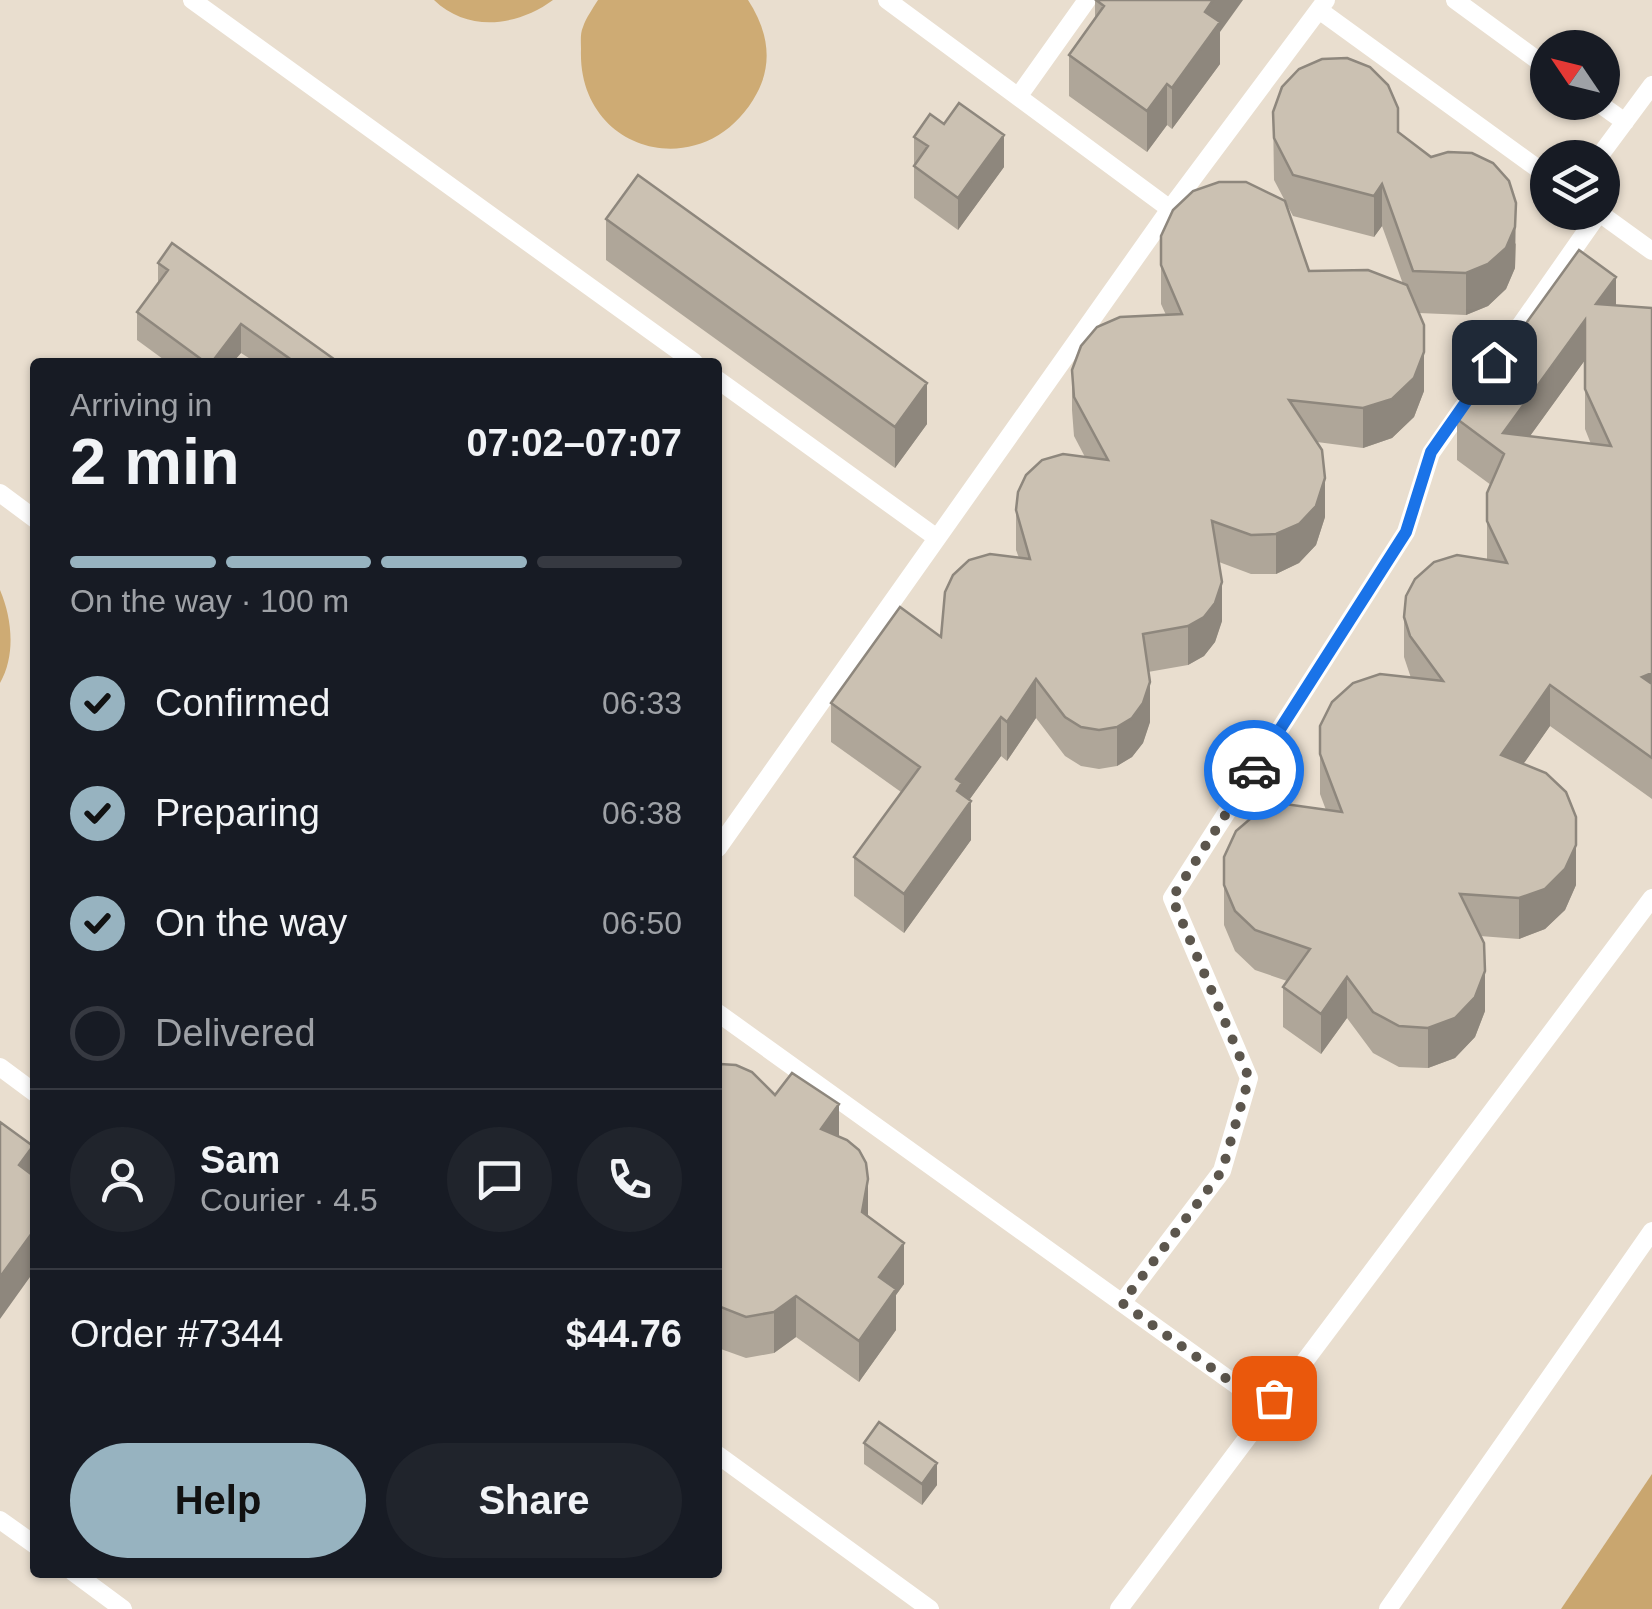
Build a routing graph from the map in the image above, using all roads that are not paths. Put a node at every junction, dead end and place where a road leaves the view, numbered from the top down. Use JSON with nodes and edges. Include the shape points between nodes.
{"nodes":[{"id":1,"x":192,"y":0,"type":"edge"},
{"id":2,"x":887,"y":0,"type":"edge"},
{"id":3,"x":1087,"y":0,"type":"edge"},
{"id":4,"x":1456,"y":0,"type":"edge"},
{"id":5,"x":1323,"y":5,"type":"edge"},
{"id":6,"x":1530,"y":55,"type":"edge"},
{"id":7,"x":1652,"y":85,"type":"edge"},
{"id":8,"x":1018,"y":97,"type":"junction"},
{"id":9,"x":1620,"y":119,"type":"edge"},
{"id":10,"x":1624,"y":122,"type":"junction"},
{"id":11,"x":1611,"y":140,"type":"edge"},
{"id":12,"x":1530,"y":162,"type":"edge"},
{"id":13,"x":1170,"y":210,"type":"junction"},
{"id":14,"x":1620,"y":228,"type":"edge"},
{"id":15,"x":1586,"y":230,"type":"edge"},
{"id":16,"x":1652,"y":251,"type":"edge"},
{"id":17,"x":688,"y":358,"type":"edge"},
{"id":18,"x":722,"y":383,"type":"edge"},
{"id":19,"x":0,"y":493,"type":"edge"},
{"id":20,"x":30,"y":514,"type":"edge"},
{"id":21,"x":937,"y":538,"type":"junction"},
{"id":22,"x":722,"y":842,"type":"edge"},
{"id":23,"x":1652,"y":898,"type":"edge"},
{"id":24,"x":722,"y":1017,"type":"edge"},
{"id":25,"x":0,"y":1068,"type":"edge"},
{"id":26,"x":30,"y":1089,"type":"edge"},
{"id":27,"x":1652,"y":1231,"type":"edge"},
{"id":28,"x":1122,"y":1303,"type":"junction"},
{"id":29,"x":1267,"y":1408,"type":"junction"},
{"id":30,"x":722,"y":1458,"type":"edge"},
{"id":31,"x":0,"y":1520,"type":"edge"},
{"id":32,"x":30,"y":1542,"type":"edge"},
{"id":33,"x":80,"y":1578,"type":"edge"},
{"id":34,"x":123,"y":1609,"type":"edge"},
{"id":35,"x":930,"y":1609,"type":"edge"},
{"id":36,"x":1119,"y":1609,"type":"edge"},
{"id":37,"x":1388,"y":1609,"type":"edge"}],
"edges":[{"from":1,"to":17,"type":"lane"},
{"from":2,"to":8,"type":"lane"},
{"from":3,"to":8,"type":"lane"},
{"from":4,"to":6,"type":"lane"},
{"from":5,"to":12,"type":"lane"},
{"from":5,"to":13,"type":"lane"},
{"from":7,"to":10,"type":"lane"},
{"from":8,"to":13,"type":"lane"},
{"from":9,"to":10,"type":"lane"},
{"from":10,"to":11,"type":"lane"},
{"from":13,"to":21,"type":"lane"},
{"from":14,"to":16,"type":"lane"},
{"from":15,"to":28,"type":"lane","via":[[1431,452],[1406,532],[1172,898],[1249,1078],[1222,1171]]},
{"from":18,"to":21,"type":"lane"},
{"from":19,"to":20,"type":"lane"},
{"from":21,"to":22,"type":"lane"},
{"from":23,"to":29,"type":"lane"},
{"from":24,"to":28,"type":"lane"},
{"from":25,"to":26,"type":"lane"},
{"from":27,"to":37,"type":"lane"},
{"from":28,"to":29,"type":"lane"},
{"from":29,"to":36,"type":"lane"},
{"from":30,"to":35,"type":"lane"},
{"from":31,"to":32,"type":"lane"},
{"from":33,"to":34,"type":"lane"}]}
